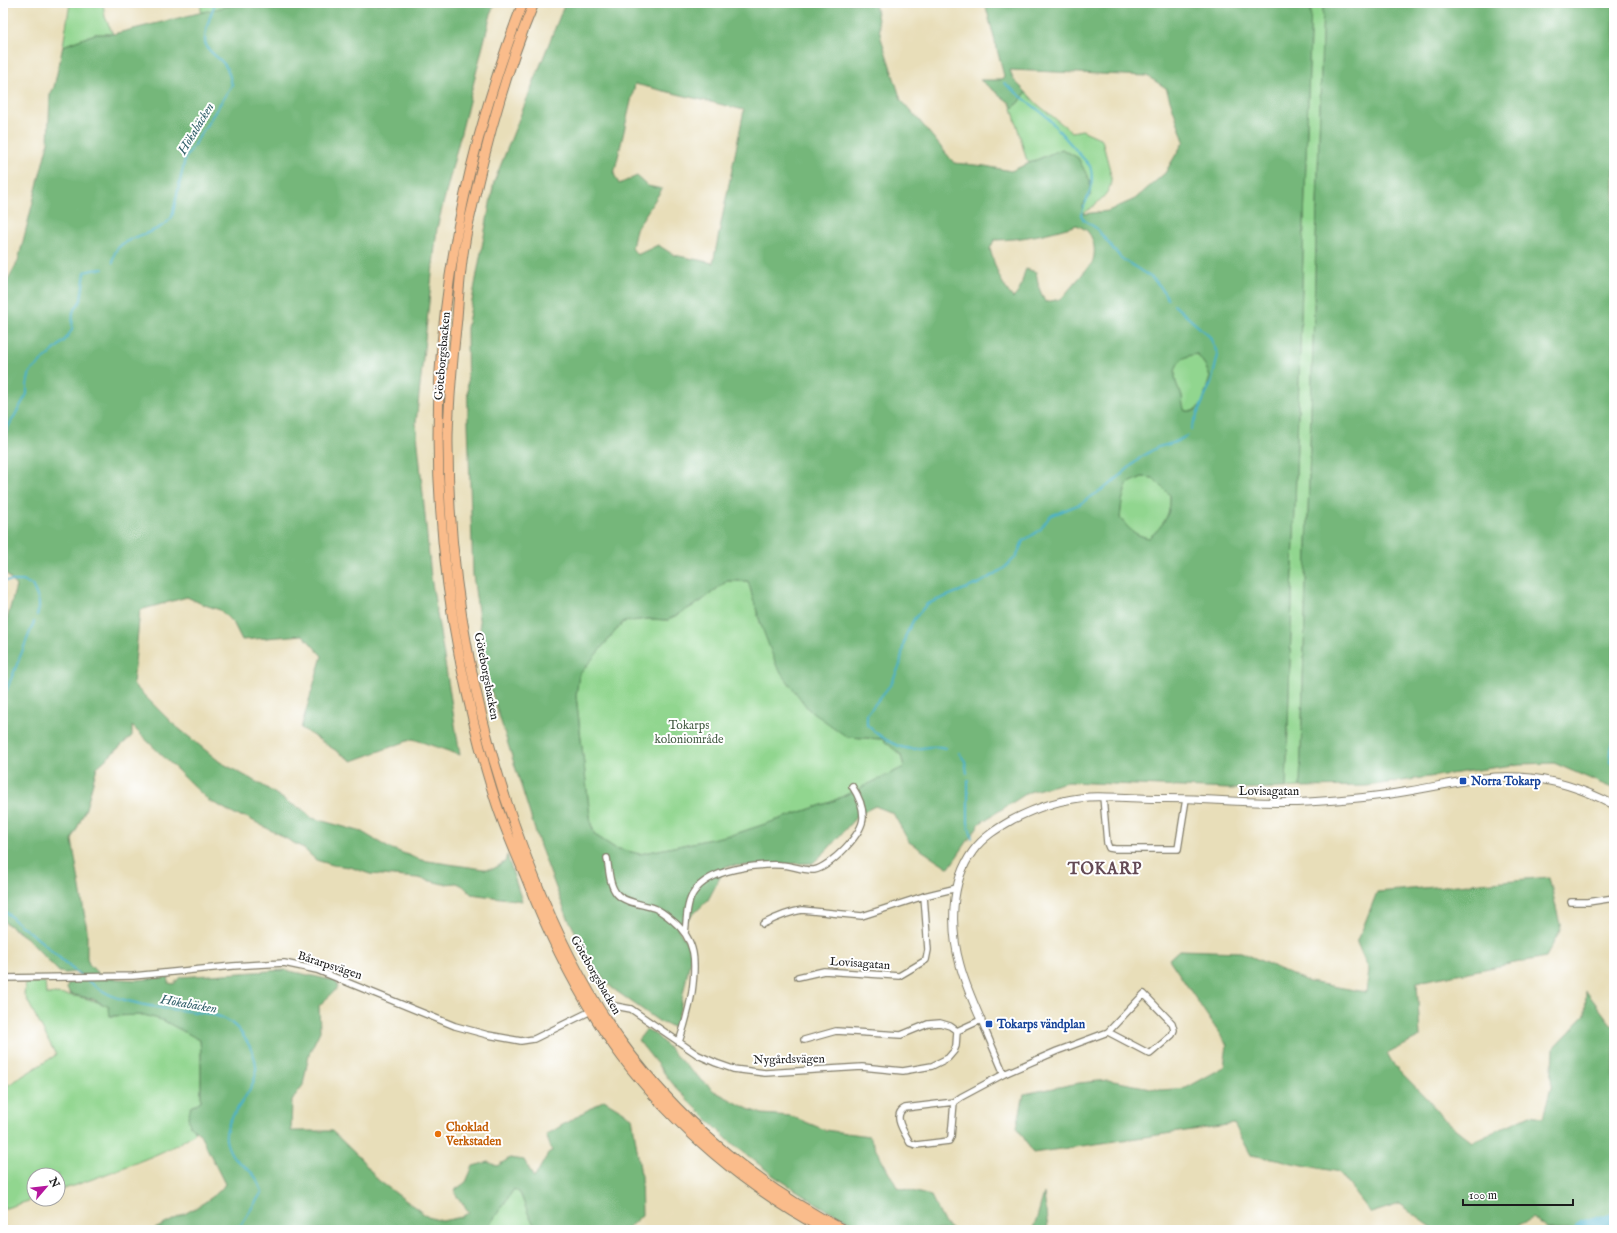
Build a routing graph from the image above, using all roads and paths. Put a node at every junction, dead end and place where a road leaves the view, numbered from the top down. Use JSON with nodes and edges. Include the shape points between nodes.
{"nodes":[{"id":1,"x":523,"y":3,"type":"edge"},
{"id":2,"x":534,"y":3,"type":"edge"},
{"id":3,"x":852,"y":786,"type":"dead end"},
{"id":4,"x":1103,"y":797,"type":"junction"},
{"id":5,"x":1186,"y":799,"type":"junction"},
{"id":6,"x":1614,"y":805,"type":"edge"},
{"id":7,"x":608,"y":858,"type":"dead end"},
{"id":8,"x":957,"y":888,"type":"junction"},
{"id":9,"x":924,"y":896,"type":"junction"},
{"id":10,"x":1614,"y":898,"type":"edge"},
{"id":11,"x":1571,"y":902,"type":"dead end"},
{"id":12,"x":763,"y":924,"type":"dead end"},
{"id":13,"x":686,"y":933,"type":"junction"},
{"id":14,"x":798,"y":977,"type":"dead end"},
{"id":15,"x":3,"y":978,"type":"edge"},
{"id":16,"x":615,"y":1006,"type":"tunnel mouth"},
{"id":17,"x":587,"y":1013,"type":"dead end"},
{"id":18,"x":981,"y":1020,"type":"junction"},
{"id":19,"x":957,"y":1031,"type":"junction"},
{"id":20,"x":1108,"y":1032,"type":"junction"},
{"id":21,"x":804,"y":1040,"type":"dead end"},
{"id":22,"x":679,"y":1042,"type":"junction"},
{"id":23,"x":1004,"y":1074,"type":"junction"},
{"id":24,"x":954,"y":1102,"type":"junction"},
{"id":25,"x":825,"y":1230,"type":"edge"},
{"id":26,"x":844,"y":1230,"type":"edge"}],
"edges":[{"from":1,"to":25,"type":"highway","name":"Göteborgsbacken","via":[[493,85],[471,162],[447,293],[440,370],[439,492],[444,563],[469,704],[499,811],[539,911],[568,971],[603,1030],[646,1085],[694,1135],[760,1190]]},
{"from":2,"to":26,"type":"highway","name":"Göteborgsbacken","via":[[499,99],[482,163],[464,243],[451,371],[448,434],[454,561],[474,681],[487,738],[502,789],[546,908],[594,999],[631,1055],[700,1130],[728,1154],[777,1192]]},
{"from":3,"to":13,"type":"street","via":[[859,798],[863,816],[861,827],[836,857],[816,870],[764,865],[744,866],[722,872],[694,891],[688,908]]},
{"from":4,"to":5,"type":"street","name":"Lovisagatan"},
{"from":4,"to":5,"type":"street","via":[[1107,843],[1109,848],[1115,849],[1178,849]]},
{"from":4,"to":8,"type":"street","name":"Lovisagatan","via":[[1076,798],[1047,804],[1022,814],[998,828],[973,851],[964,865]]},
{"from":5,"to":6,"type":"street","name":"Lovisagatan","via":[[1262,803],[1306,802],[1358,798],[1514,776],[1569,785]]},
{"from":7,"to":13,"type":"street","via":[[611,879],[617,894],[660,911]]},
{"from":8,"to":9,"type":"street"},
{"from":8,"to":18,"type":"street","name":"Lovisagatan","via":[[954,911],[957,950],[966,983]]},
{"from":9,"to":12,"type":"street","via":[[862,916],[802,910]]},
{"from":9,"to":14,"type":"street","name":"Lovisagatan","via":[[928,950],[926,960],[899,976],[824,971]]},
{"from":10,"to":11,"type":"street"},
{"from":13,"to":22,"type":"street","via":[[693,951],[695,972],[685,1025]]},
{"from":15,"to":17,"type":"street","name":"Bårarpsvägen","via":[[132,976],[284,963],[317,970],[455,1026],[521,1041],[534,1039]]},
{"from":16,"to":22,"type":"street","name":"Nygårdsvägen","via":[[631,1009]]},
{"from":18,"to":19,"type":"street"},
{"from":18,"to":23,"type":"street","name":"Lovisagatan"},
{"from":19,"to":21,"type":"street","name":"Nygårdsvägen","via":[[940,1023],[928,1024],[901,1035],[836,1031]]},
{"from":19,"to":22,"type":"street","name":"Nygårdsvägen","via":[[956,1046],[948,1058],[932,1066],[903,1071],[862,1067],[765,1073],[733,1069],[698,1054]]},
{"from":20,"to":20,"type":"street","via":[[1150,1054],[1172,1035],[1174,1030],[1172,1023],[1144,994]]},
{"from":20,"to":23,"type":"street","via":[[1057,1050]]},
{"from":23,"to":24,"type":"street"},
{"from":24,"to":24,"type":"street","via":[[949,1141],[916,1145],[910,1143],[898,1119],[902,1109]]}]}
